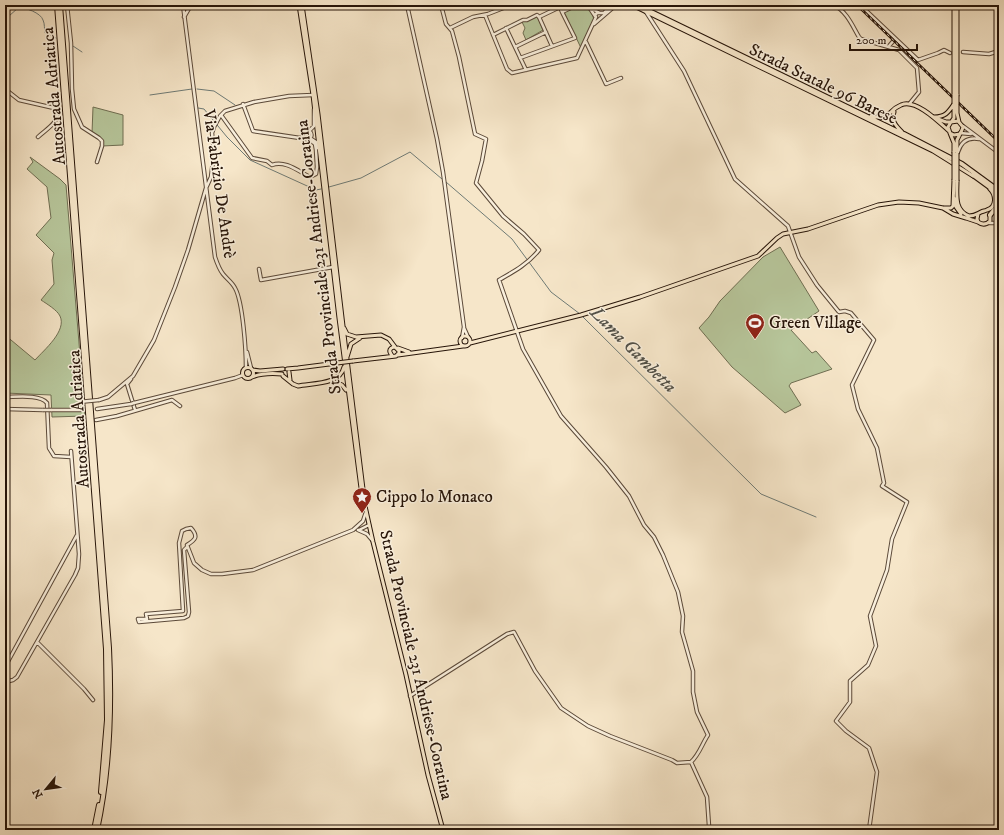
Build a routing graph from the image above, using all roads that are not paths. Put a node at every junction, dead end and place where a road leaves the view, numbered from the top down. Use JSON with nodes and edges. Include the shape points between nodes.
{"nodes":[{"id":1,"x":7,"y":5,"type":"edge"},
{"id":2,"x":58,"y":5,"type":"edge"},
{"id":3,"x":67,"y":5,"type":"edge"},
{"id":4,"x":184,"y":5,"type":"edge"},
{"id":5,"x":191,"y":5,"type":"edge"},
{"id":6,"x":301,"y":5,"type":"edge"},
{"id":7,"x":407,"y":5,"type":"edge"},
{"id":8,"x":440,"y":5,"type":"edge"},
{"id":9,"x":511,"y":5,"type":"edge"},
{"id":10,"x":577,"y":5,"type":"edge"},
{"id":11,"x":584,"y":5,"type":"edge"},
{"id":12,"x":611,"y":5,"type":"edge"},
{"id":13,"x":616,"y":5,"type":"edge"},
{"id":14,"x":632,"y":5,"type":"edge"},
{"id":15,"x":638,"y":5,"type":"edge"},
{"id":16,"x":834,"y":5,"type":"edge"},
{"id":17,"x":860,"y":5,"type":"edge"},
{"id":18,"x":956,"y":5,"type":"edge"},
{"id":19,"x":589,"y":7,"type":"junction"},
{"id":20,"x":5,"y":9,"type":"edge"},
{"id":21,"x":562,"y":12,"type":"junction"},
{"id":22,"x":646,"y":12,"type":"junction"},
{"id":23,"x":600,"y":13,"type":"junction"},
{"id":24,"x":485,"y":15,"type":"junction"},
{"id":25,"x":184,"y":17,"type":"junction"},
{"id":26,"x":539,"y":17,"type":"junction"},
{"id":27,"x":596,"y":17,"type":"junction"},
{"id":28,"x":600,"y":18,"type":"junction"},
{"id":29,"x":594,"y":24,"type":"junction"},
{"id":30,"x":450,"y":28,"type":"junction"},
{"id":31,"x":506,"y":28,"type":"junction"},
{"id":32,"x":546,"y":32,"type":"junction"},
{"id":33,"x":493,"y":34,"type":"junction"},
{"id":34,"x":895,"y":39,"type":"junction"},
{"id":35,"x":585,"y":42,"type":"junction"},
{"id":36,"x":552,"y":46,"type":"junction"},
{"id":37,"x":889,"y":46,"type":"junction"},
{"id":38,"x":515,"y":47,"type":"junction"},
{"id":39,"x":962,"y":52,"type":"dead end"},
{"id":40,"x":999,"y":52,"type":"edge"},
{"id":41,"x":950,"y":53,"type":"dead end"},
{"id":42,"x":520,"y":58,"type":"junction"},
{"id":43,"x":526,"y":70,"type":"junction"},
{"id":44,"x":621,"y":78,"type":"dead end"},
{"id":45,"x":5,"y":89,"type":"edge"},
{"id":46,"x":313,"y":95,"type":"junction"},
{"id":47,"x":910,"y":103,"type":"junction"},
{"id":48,"x":243,"y":104,"type":"junction"},
{"id":49,"x":955,"y":104,"type":"junction"},
{"id":50,"x":314,"y":107,"type":"junction"},
{"id":51,"x":894,"y":110,"type":"junction"},
{"id":52,"x":221,"y":114,"type":"junction"},
{"id":53,"x":865,"y":115,"type":"junction"},
{"id":54,"x":932,"y":117,"type":"junction"},
{"id":55,"x":952,"y":122,"type":"junction"},
{"id":56,"x":961,"y":123,"type":"junction"},
{"id":57,"x":309,"y":131,"type":"junction"},
{"id":58,"x":949,"y":132,"type":"junction"},
{"id":59,"x":904,"y":134,"type":"junction"},
{"id":60,"x":960,"y":134,"type":"junction"},
{"id":61,"x":973,"y":134,"type":"junction"},
{"id":62,"x":38,"y":137,"type":"dead end"},
{"id":63,"x":304,"y":137,"type":"junction"},
{"id":64,"x":309,"y":139,"type":"junction"},
{"id":65,"x":982,"y":140,"type":"junction"},
{"id":66,"x":956,"y":152,"type":"junction"},
{"id":67,"x":999,"y":153,"type":"edge"},
{"id":68,"x":320,"y":155,"type":"junction"},
{"id":69,"x":97,"y":162,"type":"dead end"},
{"id":70,"x":973,"y":175,"type":"junction"},
{"id":71,"x":955,"y":181,"type":"junction"},
{"id":72,"x":206,"y":188,"type":"junction"},
{"id":73,"x":999,"y":191,"type":"edge"},
{"id":74,"x":999,"y":194,"type":"edge"},
{"id":75,"x":954,"y":198,"type":"junction"},
{"id":76,"x":999,"y":206,"type":"edge"},
{"id":77,"x":943,"y":208,"type":"junction"},
{"id":78,"x":986,"y":211,"type":"junction"},
{"id":79,"x":978,"y":214,"type":"junction"},
{"id":80,"x":991,"y":217,"type":"junction"},
{"id":81,"x":966,"y":218,"type":"junction"},
{"id":82,"x":978,"y":222,"type":"junction"},
{"id":83,"x":988,"y":223,"type":"junction"},
{"id":84,"x":998,"y":223,"type":"edge"},
{"id":85,"x":790,"y":232,"type":"junction"},
{"id":86,"x":333,"y":267,"type":"junction"},
{"id":87,"x":259,"y":269,"type":"dead end"},
{"id":88,"x":341,"y":317,"type":"junction"},
{"id":89,"x":464,"y":327,"type":"junction"},
{"id":90,"x":517,"y":331,"type":"junction"},
{"id":91,"x":362,"y":337,"type":"junction"},
{"id":92,"x":469,"y":338,"type":"junction"},
{"id":93,"x":389,"y":339,"type":"junction"},
{"id":94,"x":461,"y":339,"type":"junction"},
{"id":95,"x":479,"y":340,"type":"junction"},
{"id":96,"x":470,"y":343,"type":"junction"},
{"id":97,"x":463,"y":346,"type":"junction"},
{"id":98,"x":397,"y":347,"type":"junction"},
{"id":99,"x":452,"y":347,"type":"junction"},
{"id":100,"x":245,"y":348,"type":"junction"},
{"id":101,"x":390,"y":349,"type":"junction"},
{"id":102,"x":411,"y":353,"type":"junction"},
{"id":103,"x":398,"y":355,"type":"junction"},
{"id":104,"x":392,"y":356,"type":"junction"},
{"id":105,"x":379,"y":357,"type":"junction"},
{"id":106,"x":345,"y":358,"type":"junction"},
{"id":107,"x":246,"y":368,"type":"junction"},
{"id":108,"x":252,"y":369,"type":"junction"},
{"id":109,"x":287,"y":371,"type":"junction"},
{"id":110,"x":243,"y":375,"type":"junction"},
{"id":111,"x":282,"y":375,"type":"junction"},
{"id":112,"x":133,"y":376,"type":"junction"},
{"id":113,"x":252,"y":377,"type":"junction"},
{"id":114,"x":330,"y":381,"type":"junction"},
{"id":115,"x":291,"y":382,"type":"junction"},
{"id":116,"x":5,"y":398,"type":"edge"},
{"id":117,"x":349,"y":398,"type":"junction"},
{"id":118,"x":79,"y":402,"type":"dead end"},
{"id":119,"x":180,"y":406,"type":"dead end"},
{"id":120,"x":5,"y":409,"type":"edge"},
{"id":121,"x":97,"y":409,"type":"dead end"},
{"id":122,"x":82,"y":410,"type":"dead end"},
{"id":123,"x":135,"y":410,"type":"junction"},
{"id":124,"x":96,"y":420,"type":"dead end"},
{"id":125,"x":71,"y":451,"type":"dead end"},
{"id":126,"x":71,"y":457,"type":"junction"},
{"id":127,"x":365,"y":506,"type":"junction"},
{"id":128,"x":366,"y":512,"type":"junction"},
{"id":129,"x":359,"y":525,"type":"junction"},
{"id":130,"x":369,"y":525,"type":"junction"},
{"id":131,"x":353,"y":530,"type":"junction"},
{"id":132,"x":358,"y":530,"type":"junction"},
{"id":133,"x":77,"y":535,"type":"junction"},
{"id":134,"x":373,"y":542,"type":"junction"},
{"id":135,"x":187,"y":547,"type":"junction"},
{"id":136,"x":37,"y":642,"type":"junction"},
{"id":137,"x":5,"y":667,"type":"edge"},
{"id":138,"x":5,"y":682,"type":"edge"},
{"id":139,"x":410,"y":696,"type":"junction"},
{"id":140,"x":93,"y":700,"type":"dead end"},
{"id":141,"x":691,"y":762,"type":"junction"},
{"id":142,"x":95,"y":830,"type":"edge"},
{"id":143,"x":443,"y":830,"type":"edge"},
{"id":144,"x":712,"y":830,"type":"edge"},
{"id":145,"x":869,"y":830,"type":"edge"}],
"edges":[{"from":1,"to":20,"type":"main road"},
{"from":2,"to":142,"type":"highway","name":"Autostrada Adriatica","via":[[110,648],[110,742],[103,797]]},
{"from":3,"to":69,"type":"street","via":[[74,110],[82,127],[102,141]]},
{"from":4,"to":5,"type":"street"},
{"from":4,"to":25,"type":"street","name":"Via Fabrizio De Andrè"},
{"from":5,"to":25,"type":"street"},
{"from":6,"to":46,"type":"main road","name":"Strada Provinciale 231 Andriese-Coratina"},
{"from":6,"to":88,"type":"main road","name":"Strada Provinciale 231 Andriese-Coratina","via":[[317,108]]},
{"from":7,"to":89,"type":"street","via":[[442,165]]},
{"from":8,"to":30,"type":"street","via":[[446,24]]},
{"from":9,"to":24,"type":"street"},
{"from":10,"to":21,"type":"street"},
{"from":11,"to":19,"type":"street"},
{"from":12,"to":23,"type":"street","via":[[606,12]]},
{"from":13,"to":28,"type":"street"},
{"from":14,"to":22,"type":"main road","name":"Strada Statale 96 Barese"},
{"from":15,"to":53,"type":"main road","name":"Strada Statale 96 Barese"},
{"from":16,"to":37,"type":"street","via":[[845,14],[858,37]]},
{"from":17,"to":34,"type":"street"},
{"from":18,"to":49,"type":"main road","bridge":true},
{"from":19,"to":23,"type":"street"},
{"from":19,"to":27,"type":"street"},
{"from":21,"to":26,"type":"street","via":[[560,7]]},
{"from":21,"to":36,"type":"street","via":[[575,38]]},
{"from":22,"to":70,"type":"main road","name":"Strada Statale 96 Barese","via":[[933,151]]},
{"from":22,"to":85,"type":"street","via":[[684,71],[735,179],[788,226]]},
{"from":23,"to":27,"type":"street","via":[[596,14]]},
{"from":23,"to":28,"type":"street"},
{"from":24,"to":30,"type":"street","via":[[473,17]]},
{"from":24,"to":33,"type":"street"},
{"from":25,"to":72,"type":"street","name":"Via Fabrizio De Andrè"},
{"from":26,"to":31,"type":"street","via":[[537,15]]},
{"from":26,"to":32,"type":"street"},
{"from":27,"to":28,"type":"street"},
{"from":27,"to":29,"type":"street"},
{"from":28,"to":29,"type":"street"},
{"from":29,"to":35,"type":"street"},
{"from":30,"to":90,"type":"street","via":[[463,73],[475,134],[486,139],[476,183],[503,216],[539,250],[516,270],[499,280]]},
{"from":31,"to":33,"type":"street"},
{"from":31,"to":38,"type":"street"},
{"from":32,"to":36,"type":"street"},
{"from":32,"to":38,"type":"street"},
{"from":33,"to":43,"type":"street","via":[[507,69],[512,73]]},
{"from":34,"to":37,"type":"street"},
{"from":34,"to":41,"type":"street","via":[[918,60],[942,50]]},
{"from":35,"to":43,"type":"street","via":[[578,58]]},
{"from":35,"to":44,"type":"street","via":[[606,84]]},
{"from":36,"to":42,"type":"street"},
{"from":37,"to":47,"type":"street","via":[[900,50],[917,68],[920,92]]},
{"from":38,"to":42,"type":"street"},
{"from":39,"to":40,"type":"street"},
{"from":42,"to":43,"type":"street"},
{"from":45,"to":62,"type":"street","via":[[19,100],[58,111],[53,125]]},
{"from":46,"to":48,"type":"street","via":[[289,96]]},
{"from":46,"to":50,"type":"main road","name":"Strada Provinciale 231 Andriese-Coratina"},
{"from":47,"to":51,"type":"main road","via":[[902,104]]},
{"from":47,"to":54,"type":"main road"},
{"from":48,"to":52,"type":"street"},
{"from":48,"to":63,"type":"street","via":[[254,131]]},
{"from":49,"to":54,"type":"main road","via":[[946,115]]},
{"from":49,"to":55,"type":"main road"},
{"from":49,"to":56,"type":"main road"},
{"from":50,"to":57,"type":"street","via":[[314,126]]},
{"from":50,"to":68,"type":"main road","name":"Strada Provinciale 231 Andriese-Coratina"},
{"from":51,"to":53,"type":"main road","via":[[880,118]]},
{"from":51,"to":59,"type":"main road","via":[[894,122]]},
{"from":52,"to":64,"type":"street","via":[[252,158],[272,164],[284,164],[310,177],[316,174],[318,162],[316,146]]},
{"from":52,"to":72,"type":"street","via":[[212,133],[213,165]]},
{"from":53,"to":59,"type":"main road","name":"Strada Statale 96 Barese"},
{"from":54,"to":55,"type":"main road"},
{"from":54,"to":58,"type":"main road"},
{"from":55,"to":56,"type":"main road"},
{"from":55,"to":58,"type":"main road","via":[[948,127]]},
{"from":56,"to":60,"type":"main road","via":[[963,128]]},
{"from":56,"to":61,"type":"street"},
{"from":57,"to":63,"type":"street","via":[[303,133]]},
{"from":57,"to":64,"type":"street"},
{"from":58,"to":60,"type":"main road"},
{"from":58,"to":66,"type":"main road"},
{"from":59,"to":73,"type":"highway","name":"Strada Statale 96 Barese","via":[[962,164]]},
{"from":60,"to":61,"type":"street"},
{"from":60,"to":66,"type":"main road"},
{"from":61,"to":65,"type":"street"},
{"from":63,"to":64,"type":"street"},
{"from":64,"to":68,"type":"street","via":[[316,142]]},
{"from":65,"to":66,"type":"street","via":[[967,139]]},
{"from":65,"to":67,"type":"street"},
{"from":66,"to":71,"type":"main road","bridge":true},
{"from":68,"to":86,"type":"main road","name":"Strada Provinciale 231 Andriese-Coratina"},
{"from":70,"to":74,"type":"highway","name":"Strada Statale 96 Barese"},
{"from":70,"to":78,"type":"main road","via":[[994,195],[994,203]]},
{"from":71,"to":75,"type":"main road"},
{"from":71,"to":79,"type":"main road","via":[[959,208],[969,216]]},
{"from":72,"to":100,"type":"street","name":"Via Fabrizio De Andrè","via":[[215,257],[217,265],[235,287],[238,296]]},
{"from":72,"to":112,"type":"street","via":[[175,287],[154,340]]},
{"from":75,"to":77,"type":"main road","via":[[952,207]]},
{"from":75,"to":81,"type":"main road","via":[[958,210]]},
{"from":76,"to":80,"type":"highway"},
{"from":77,"to":81,"type":"main road"},
{"from":77,"to":85,"type":"main road","via":[[912,202],[885,203]]},
{"from":78,"to":79,"type":"main road"},
{"from":78,"to":80,"type":"main road"},
{"from":79,"to":82,"type":"main road"},
{"from":80,"to":83,"type":"main road"},
{"from":80,"to":84,"type":"street"},
{"from":81,"to":82,"type":"main road"},
{"from":82,"to":83,"type":"main road","via":[[984,225]]},
{"from":83,"to":84,"type":"street"},
{"from":85,"to":90,"type":"main road","via":[[779,237],[758,256],[602,309]]},
{"from":85,"to":145,"type":"street","via":[[796,252],[818,285],[840,312],[852,313],[874,340],[852,385],[858,409],[877,448],[884,482],[882,486],[907,502],[892,539],[887,570],[870,616],[876,646],[868,665],[850,681],[850,702],[836,721],[869,748],[877,772]]},
{"from":86,"to":87,"type":"street","via":[[261,280]]},
{"from":86,"to":106,"type":"main road","name":"Strada Provinciale 231 Andriese-Coratina"},
{"from":88,"to":91,"type":"main road","via":[[347,334]]},
{"from":88,"to":106,"type":"main road","name":"Strada Provinciale 231 Andriese-Coratina"},
{"from":89,"to":92,"type":"street"},
{"from":89,"to":94,"type":"street"},
{"from":90,"to":95,"type":"main road"},
{"from":90,"to":141,"type":"street","via":[[523,349],[561,416],[629,496],[644,525],[654,537],[678,592],[683,616],[682,632],[693,671],[693,692],[697,712],[708,735]]},
{"from":91,"to":93,"type":"main road","via":[[381,335]]},
{"from":91,"to":106,"type":"main road","via":[[355,340]]},
{"from":92,"to":94,"type":"main road","via":[[465,336]]},
{"from":92,"to":95,"type":"main road"},
{"from":92,"to":96,"type":"main road"},
{"from":93,"to":98,"type":"main road"},
{"from":93,"to":101,"type":"main road"},
{"from":94,"to":97,"type":"main road"},
{"from":94,"to":99,"type":"main road"},
{"from":95,"to":96,"type":"main road"},
{"from":96,"to":97,"type":"main road"},
{"from":97,"to":99,"type":"main road"},
{"from":98,"to":101,"type":"main road"},
{"from":98,"to":102,"type":"main road"},
{"from":98,"to":103,"type":"main road"},
{"from":99,"to":102,"type":"main road"},
{"from":100,"to":107,"type":"street"},
{"from":100,"to":108,"type":"street"},
{"from":101,"to":104,"type":"main road"},
{"from":101,"to":105,"type":"main road"},
{"from":102,"to":103,"type":"main road"},
{"from":103,"to":104,"type":"main road"},
{"from":104,"to":105,"type":"main road"},
{"from":105,"to":109,"type":"main road","bridge":true},
{"from":106,"to":114,"type":"main road","via":[[341,374]]},
{"from":106,"to":117,"type":"main road","name":"Strada Provinciale 231 Andriese-Coratina"},
{"from":106,"to":127,"type":"main road","name":"Strada Provinciale 231 Andriese-Coratina"},
{"from":107,"to":108,"type":"main road"},
{"from":107,"to":110,"type":"main road"},
{"from":108,"to":109,"type":"main road"},
{"from":108,"to":113,"type":"main road"},
{"from":109,"to":111,"type":"main road","via":[[287,376]]},
{"from":109,"to":111,"type":"main road","via":[[281,371]]},
{"from":109,"to":115,"type":"main road"},
{"from":110,"to":113,"type":"main road","via":[[247,378]]},
{"from":110,"to":121,"type":"street","via":[[132,403]]},
{"from":111,"to":113,"type":"main road","via":[[258,374]]},
{"from":111,"to":115,"type":"main road"},
{"from":112,"to":118,"type":"street","bridge":true,"via":[[108,397]]},
{"from":112,"to":123,"type":"street","via":[[127,384]]},
{"from":114,"to":115,"type":"main road","via":[[298,386]]},
{"from":114,"to":117,"type":"main road","via":[[342,385]]},
{"from":116,"to":126,"type":"street","via":[[39,397],[45,400],[48,448],[54,456]]},
{"from":117,"to":127,"type":"main road","name":"Strada Provinciale 231 Andriese-Coratina"},
{"from":119,"to":123,"type":"street","via":[[172,400]]},
{"from":120,"to":122,"type":"street","bridge":true},
{"from":123,"to":124,"type":"street"},
{"from":125,"to":126,"type":"street"},
{"from":126,"to":133,"type":"street"},
{"from":127,"to":128,"type":"main road","name":"Strada Provinciale 231 Andriese-Coratina"},
{"from":128,"to":129,"type":"street"},
{"from":128,"to":130,"type":"main road","name":"Strada Provinciale 231 Andriese-Coratina"},
{"from":129,"to":130,"type":"street"},
{"from":129,"to":131,"type":"street"},
{"from":130,"to":132,"type":"street"},
{"from":130,"to":134,"type":"main road","name":"Strada Provinciale 231 Andriese-Coratina"},
{"from":131,"to":132,"type":"street"},
{"from":131,"to":135,"type":"street","via":[[253,570],[222,574],[211,574],[202,570],[194,563]]},
{"from":132,"to":134,"type":"street","via":[[367,534]]},
{"from":133,"to":136,"type":"street","via":[[79,554],[76,574]]},
{"from":133,"to":137,"type":"street"},
{"from":134,"to":139,"type":"main road","name":"Strada Provinciale 231 Andriese-Coratina"},
{"from":135,"to":135,"type":"street","via":[[184,550],[188,616],[139,622],[138,619],[146,619],[146,614],[184,611],[180,537],[182,531],[191,528],[196,537]]},
{"from":136,"to":138,"type":"street","via":[[17,677]]},
{"from":136,"to":140,"type":"street"},
{"from":139,"to":141,"type":"street","via":[[487,646],[514,632],[535,671],[560,708],[588,726],[610,736],[677,763]]},
{"from":139,"to":143,"type":"main road","name":"Strada Provinciale 231 Andriese-Coratina"},
{"from":141,"to":144,"type":"street","via":[[707,797],[709,826]]}]}
